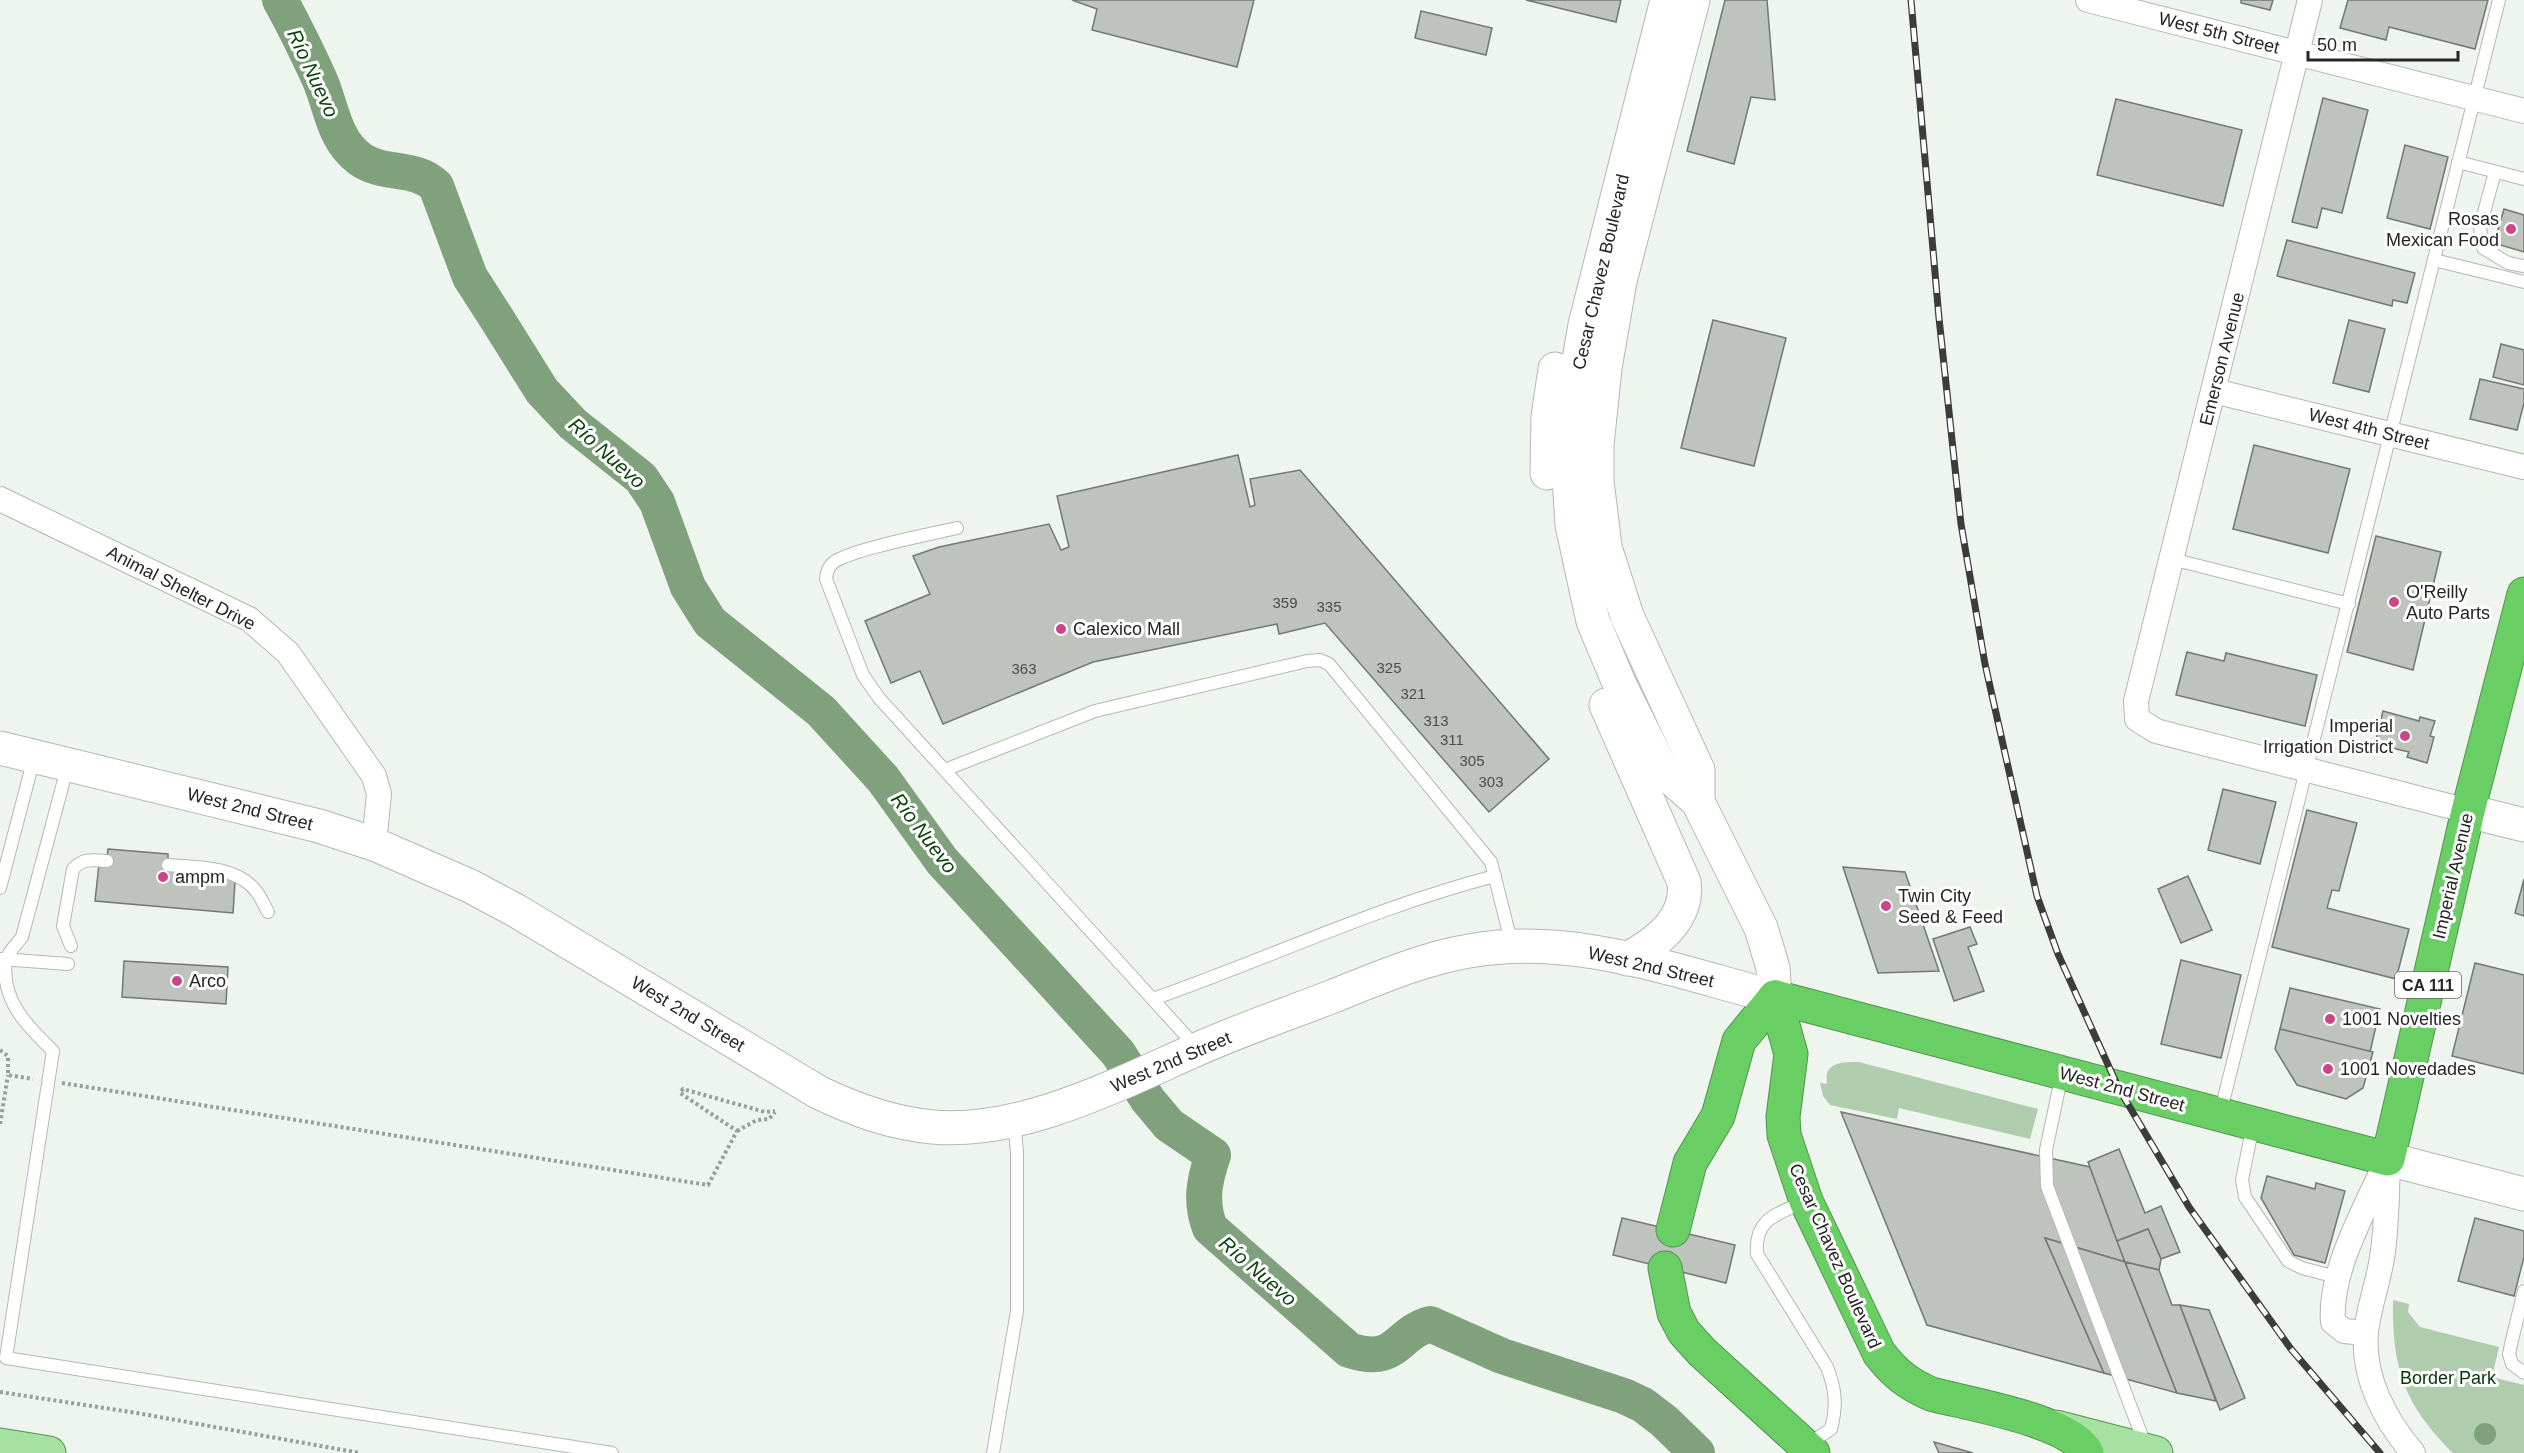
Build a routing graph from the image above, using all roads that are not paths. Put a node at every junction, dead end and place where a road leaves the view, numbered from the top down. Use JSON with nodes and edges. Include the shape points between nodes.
{"nodes":[{"id":1,"x":1645,"y":0,"type":"edge"},
{"id":2,"x":1667,"y":0,"type":"edge"},
{"id":3,"x":1693,"y":0,"type":"edge"},
{"id":4,"x":2088,"y":0,"type":"edge"},
{"id":5,"x":2310,"y":0,"type":"edge"},
{"id":6,"x":2499,"y":0,"type":"edge"},
{"id":7,"x":2296,"y":53,"type":"junction"},
{"id":8,"x":2474,"y":98,"type":"junction"},
{"id":9,"x":2524,"y":111,"type":"edge"},
{"id":10,"x":2458,"y":162,"type":"junction"},
{"id":11,"x":2495,"y":172,"type":"junction"},
{"id":12,"x":2524,"y":179,"type":"edge"},
{"id":13,"x":2434,"y":260,"type":"junction"},
{"id":14,"x":2524,"y":266,"type":"edge"},
{"id":15,"x":2524,"y":282,"type":"edge"},
{"id":16,"x":2214,"y":391,"type":"junction"},
{"id":17,"x":2391,"y":434,"type":"junction"},
{"id":18,"x":2524,"y":467,"type":"edge"},
{"id":19,"x":0,"y":499,"type":"edge"},
{"id":20,"x":957,"y":528,"type":"dead end"},
{"id":21,"x":2172,"y":559,"type":"junction"},
{"id":22,"x":2524,"y":594,"type":"edge"},
{"id":23,"x":2349,"y":603,"type":"junction"},
{"id":24,"x":0,"y":748,"type":"edge"},
{"id":25,"x":34,"y":756,"type":"junction"},
{"id":26,"x":68,"y":765,"type":"junction"},
{"id":27,"x":947,"y":769,"type":"junction"},
{"id":28,"x":2307,"y":770,"type":"junction"},
{"id":29,"x":1698,"y":802,"type":"junction"},
{"id":30,"x":2468,"y":811,"type":"junction"},
{"id":31,"x":2524,"y":825,"type":"edge"},
{"id":32,"x":374,"y":844,"type":"junction"},
{"id":33,"x":107,"y":861,"type":"dead end"},
{"id":34,"x":168,"y":865,"type":"dead end"},
{"id":35,"x":1495,"y":876,"type":"junction"},
{"id":36,"x":0,"y":888,"type":"edge"},
{"id":37,"x":268,"y":912,"type":"dead end"},
{"id":38,"x":0,"y":946,"type":"edge"},
{"id":39,"x":71,"y":946,"type":"dead end"},
{"id":40,"x":1512,"y":946,"type":"junction"},
{"id":41,"x":3,"y":959,"type":"edge"},
{"id":42,"x":1627,"y":959,"type":"junction"},
{"id":43,"x":68,"y":964,"type":"dead end"},
{"id":44,"x":1,"y":984,"type":"edge"},
{"id":45,"x":1775,"y":997,"type":"junction"},
{"id":46,"x":1153,"y":999,"type":"junction"},
{"id":47,"x":1185,"y":1055,"type":"junction"},
{"id":48,"x":2062,"y":1074,"type":"junction"},
{"id":49,"x":2220,"y":1115,"type":"junction"},
{"id":50,"x":1014,"y":1120,"type":"junction"},
{"id":51,"x":2253,"y":1124,"type":"junction"},
{"id":52,"x":2388,"y":1159,"type":"junction"},
{"id":53,"x":2524,"y":1194,"type":"edge"},
{"id":54,"x":1806,"y":1201,"type":"junction"},
{"id":55,"x":1673,"y":1230,"type":"dead end"},
{"id":56,"x":1665,"y":1268,"type":"dead end"},
{"id":57,"x":2340,"y":1278,"type":"junction"},
{"id":58,"x":2524,"y":1291,"type":"edge"},
{"id":59,"x":2366,"y":1333,"type":"junction"},
{"id":60,"x":3,"y":1357,"type":"edge"},
{"id":61,"x":2524,"y":1373,"type":"edge"},
{"id":62,"x":2056,"y":1427,"type":"junction"},
{"id":63,"x":0,"y":1445,"type":"edge"},
{"id":64,"x":1810,"y":1449,"type":"edge"},
{"id":65,"x":2152,"y":1452,"type":"edge"},
{"id":66,"x":49,"y":1453,"type":"edge"},
{"id":67,"x":612,"y":1453,"type":"edge"},
{"id":68,"x":993,"y":1453,"type":"edge"},
{"id":69,"x":2087,"y":1453,"type":"edge"},
{"id":70,"x":2413,"y":1453,"type":"edge"}],
"edges":[{"from":1,"to":42,"type":"main road","via":[[1557,358],[1546,456],[1554,547],[1575,630],[1686,894],[1674,922],[1654,943]]},
{"from":2,"to":29,"type":"main road","name":"Cesar Chavez Boulevard","via":[[1585,325],[1568,461],[1572,525],[1593,621],[1662,770]]},
{"from":3,"to":29,"type":"main road","name":"Cesar Chavez Boulevard","via":[[1620,281],[1605,368],[1597,481],[1605,547],[1627,616],[1698,770]]},
{"from":4,"to":7,"type":"street","name":"West 5th Street"},
{"from":5,"to":7,"type":"street","name":"Emerson Avenue"},
{"from":6,"to":8,"type":"lane"},
{"from":7,"to":8,"type":"street","name":"West 5th Street"},
{"from":7,"to":16,"type":"street","name":"Emerson Avenue"},
{"from":8,"to":9,"type":"street","name":"West 5th Street"},
{"from":8,"to":10,"type":"lane"},
{"from":10,"to":11,"type":"lane"},
{"from":10,"to":13,"type":"lane"},
{"from":11,"to":12,"type":"lane"},
{"from":11,"to":14,"type":"lane","via":[[2480,227],[2483,248],[2508,263]]},
{"from":13,"to":15,"type":"lane"},
{"from":13,"to":17,"type":"lane"},
{"from":16,"to":17,"type":"street","name":"West 4th Street"},
{"from":16,"to":21,"type":"street","name":"Emerson Avenue"},
{"from":17,"to":18,"type":"street","name":"West 4th Street"},
{"from":17,"to":23,"type":"lane"},
{"from":19,"to":32,"type":"street","name":"Animal Shelter Drive","via":[[249,619],[274,639],[288,652],[374,776],[379,794]]},
{"from":20,"to":27,"type":"lane","via":[[835,561],[827,569],[826,579],[863,675],[879,698]]},
{"from":21,"to":23,"type":"lane"},
{"from":21,"to":28,"type":"street","name":"Emerson Avenue","via":[[2136,701],[2137,719],[2156,731]]},
{"from":22,"to":30,"type":"highway","name":"Imperial Avenue","number":"CA 111"},
{"from":23,"to":28,"type":"lane"},
{"from":24,"to":25,"type":"main road","name":"West 2nd Street"},
{"from":25,"to":26,"type":"main road","name":"West 2nd Street"},
{"from":25,"to":36,"type":"lane"},
{"from":26,"to":32,"type":"main road","name":"West 2nd Street","via":[[237,804]]},
{"from":26,"to":41,"type":"lane","via":[[22,937]]},
{"from":27,"to":35,"type":"lane","via":[[1095,711],[1320,660],[1329,664],[1478,844],[1491,861]]},
{"from":27,"to":46,"type":"lane"},
{"from":28,"to":30,"type":"street"},
{"from":28,"to":49,"type":"lane"},
{"from":29,"to":45,"type":"main road","name":"Cesar Chavez Boulevard","via":[[1761,928],[1773,968]]},
{"from":30,"to":31,"type":"main road"},
{"from":30,"to":52,"type":"highway","name":"Imperial Avenue","number":"CA 111"},
{"from":32,"to":50,"type":"main road","name":"West 2nd Street","via":[[515,910],[818,1092],[855,1110],[934,1127],[980,1126]]},
{"from":33,"to":39,"type":"lane","via":[[86,860],[73,869],[63,926]]},
{"from":34,"to":37,"type":"lane","via":[[231,874],[255,890]]},
{"from":35,"to":40,"type":"lane"},
{"from":35,"to":46,"type":"lane","via":[[1428,894]]},
{"from":38,"to":41,"type":"lane"},
{"from":40,"to":42,"type":"main road","name":"West 2nd Street","via":[[1565,948]]},
{"from":40,"to":47,"type":"main road","name":"West 2nd Street","via":[[1443,956]]},
{"from":41,"to":43,"type":"lane"},
{"from":41,"to":44,"type":"lane"},
{"from":42,"to":45,"type":"main road","name":"West 2nd Street"},
{"from":44,"to":60,"type":"lane","via":[[19,1019],[53,1051]]},
{"from":45,"to":48,"type":"highway","name":"West 2nd Street"},
{"from":45,"to":54,"type":"highway","name":"Cesar Chavez Boulevard","via":[[1791,1054],[1784,1136]]},
{"from":45,"to":55,"type":"highway","via":[[1739,1041],[1718,1116],[1690,1163]]},
{"from":46,"to":47,"type":"lane"},
{"from":47,"to":50,"type":"main road","name":"West 2nd Street","via":[[1090,1097]]},
{"from":48,"to":49,"type":"highway","name":"West 2nd Street"},
{"from":48,"to":65,"type":"lane","via":[[2046,1150],[2047,1185]]},
{"from":49,"to":51,"type":"highway","name":"West 2nd Street"},
{"from":50,"to":68,"type":"lane","via":[[1017,1311]]},
{"from":51,"to":52,"type":"highway","name":"West 2nd Street"},
{"from":51,"to":57,"type":"lane","via":[[2242,1180],[2245,1197],[2288,1261]]},
{"from":52,"to":53,"type":"main road"},
{"from":52,"to":57,"type":"street","name":"Imperial Avenue","number":"CA 111","via":[[2349,1242]]},
{"from":52,"to":59,"type":"street","name":"Imperial Avenue","number":"CA 111","via":[[2383,1251]]},
{"from":54,"to":62,"type":"highway","name":"Cesar Chavez Boulevard","via":[[1879,1353],[1894,1373],[1931,1394]]},
{"from":54,"to":64,"type":"lane","via":[[1767,1219],[1756,1246],[1757,1254],[1827,1367],[1835,1388],[1836,1410],[1831,1429]]},
{"from":56,"to":64,"type":"highway","via":[[1674,1313],[1684,1332]]},
{"from":57,"to":59,"type":"street","name":"Imperial Avenue","number":"CA 111","via":[[2332,1308],[2334,1322],[2344,1331]]},
{"from":58,"to":61,"type":"lane","via":[[2510,1354],[2512,1364]]},
{"from":59,"to":70,"type":"street","name":"Imperial Avenue","number":"CA 111","via":[[2377,1397],[2394,1431]]},
{"from":60,"to":67,"type":"lane"},
{"from":62,"to":65,"type":"main road"},
{"from":62,"to":69,"type":"highway","name":"Cesar Chavez Boulevard","via":[[2077,1439]]},
{"from":63,"to":66,"type":"main road"}]}
